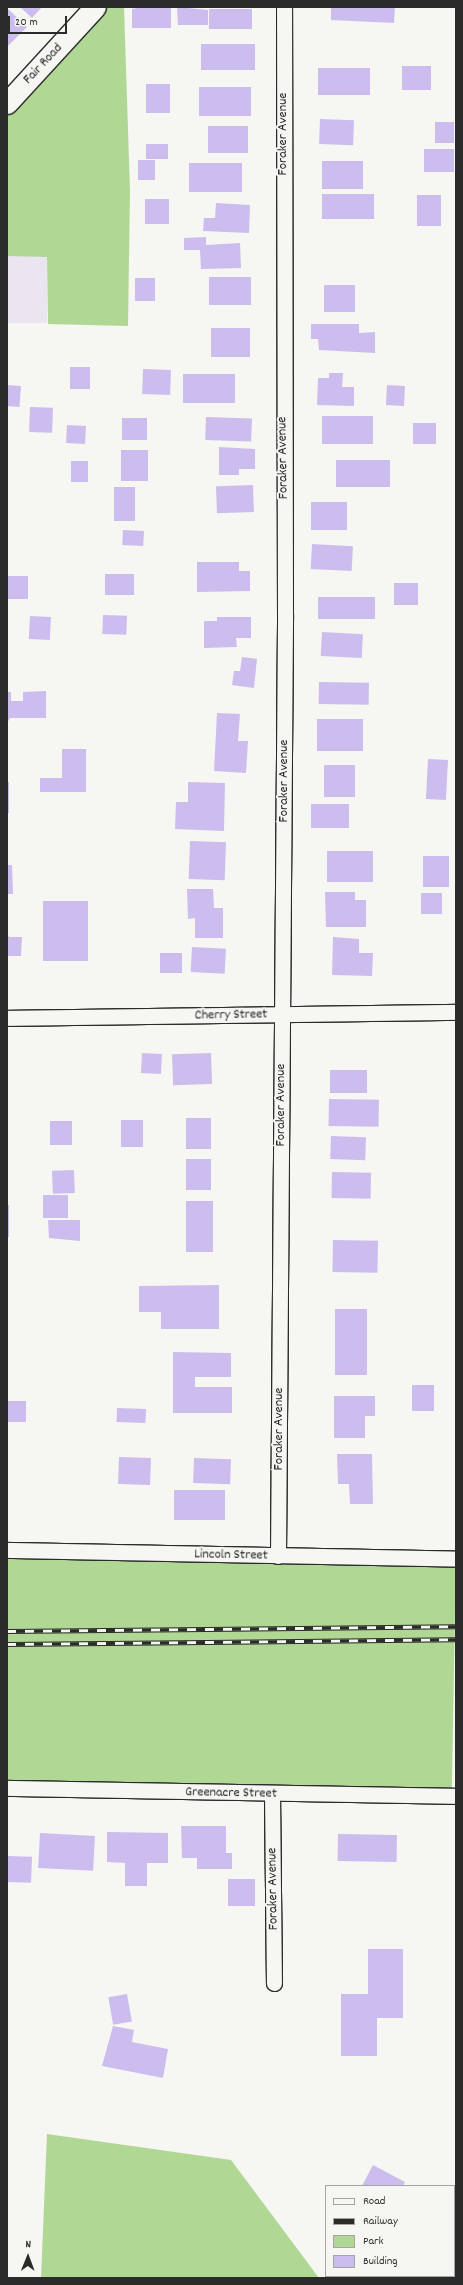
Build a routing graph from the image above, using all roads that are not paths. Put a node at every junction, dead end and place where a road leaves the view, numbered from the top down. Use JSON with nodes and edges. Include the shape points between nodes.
{"nodes":[{"id":1,"x":95,"y":7,"type":"edge"},
{"id":2,"x":284,"y":7,"type":"edge"},
{"id":3,"x":7,"y":103,"type":"edge"},
{"id":4,"x":456,"y":1012,"type":"edge"},
{"id":5,"x":282,"y":1014,"type":"junction"},
{"id":6,"x":7,"y":1018,"type":"edge"},
{"id":7,"x":7,"y":1550,"type":"edge"},
{"id":8,"x":278,"y":1556,"type":"junction"},
{"id":9,"x":456,"y":1559,"type":"edge"},
{"id":10,"x":7,"y":1788,"type":"edge"},
{"id":11,"x":272,"y":1794,"type":"junction"},
{"id":12,"x":456,"y":1796,"type":"edge"},
{"id":13,"x":274,"y":1983,"type":"dead end"}],
"edges":[{"from":1,"to":3,"type":"main road","name":"Fair Road"},
{"from":2,"to":5,"type":"street","name":"Foraker Avenue"},
{"from":4,"to":5,"type":"street","name":"Cherry Street"},
{"from":5,"to":6,"type":"street","name":"Cherry Street"},
{"from":5,"to":8,"type":"street","name":"Foraker Avenue"},
{"from":7,"to":8,"type":"street","name":"Lincoln Street"},
{"from":8,"to":9,"type":"street","name":"Lincoln Street"},
{"from":10,"to":11,"type":"street","name":"Greenacre Street"},
{"from":11,"to":12,"type":"street","name":"Greenacre Street"},
{"from":11,"to":13,"type":"street","name":"Foraker Avenue"}]}
